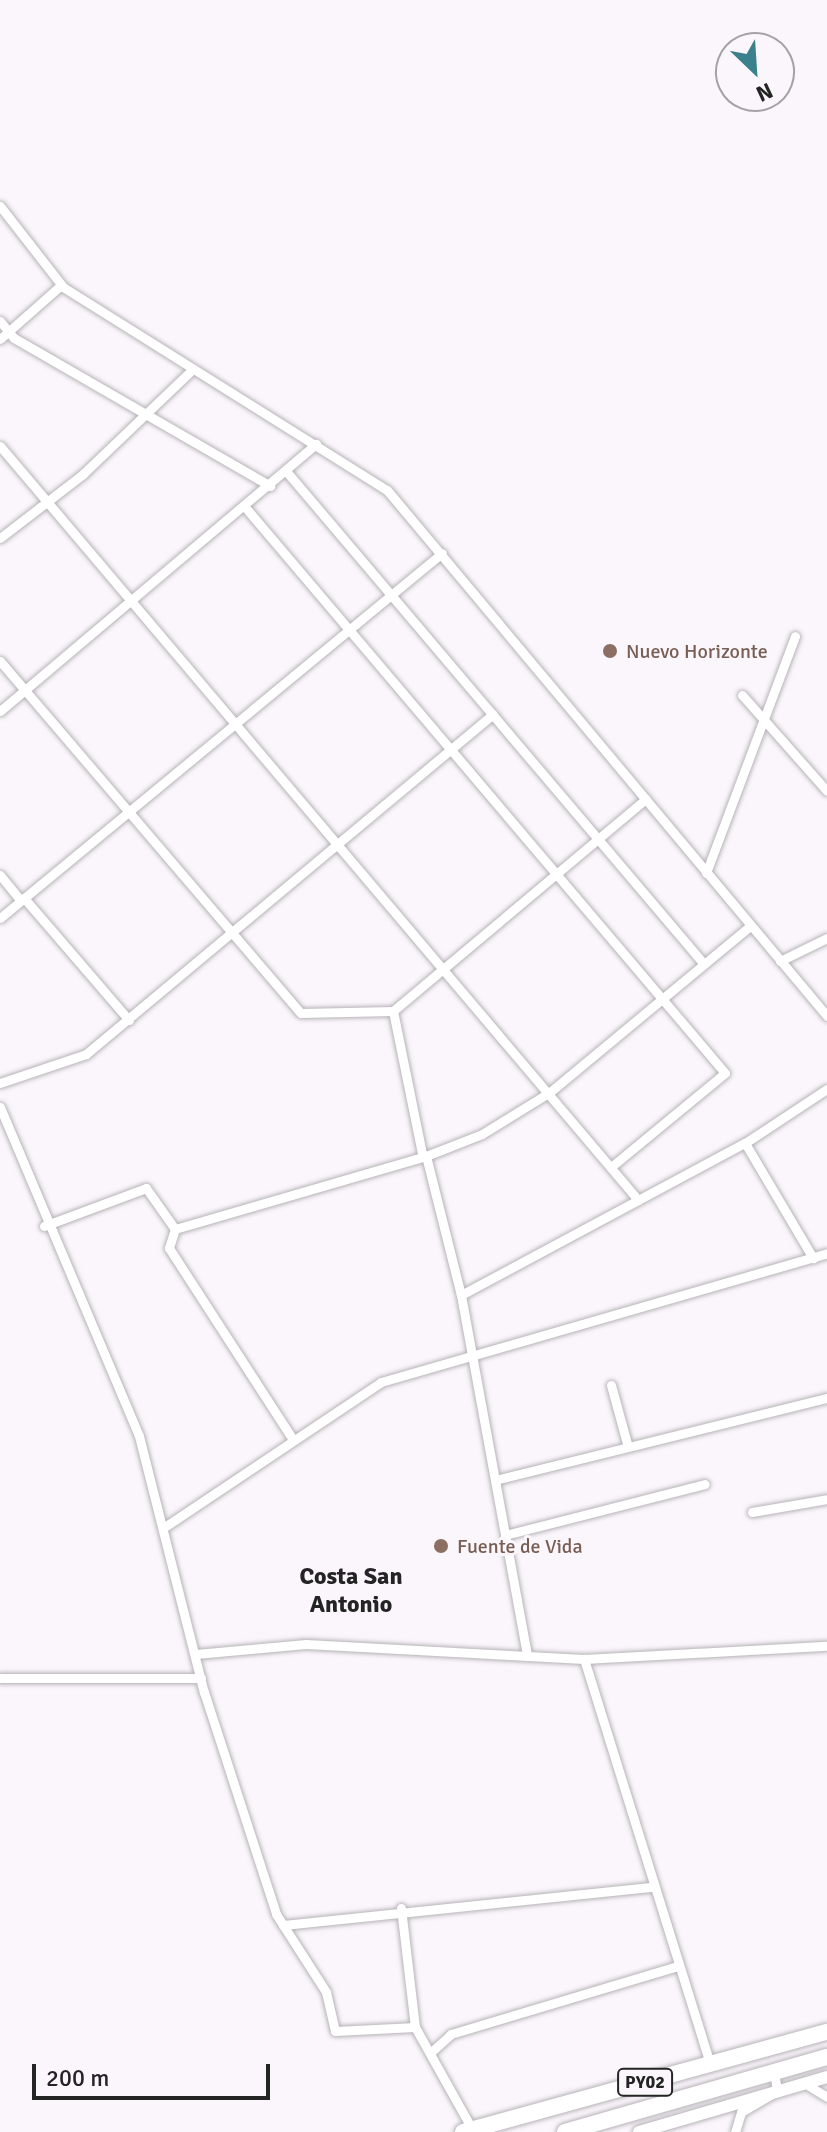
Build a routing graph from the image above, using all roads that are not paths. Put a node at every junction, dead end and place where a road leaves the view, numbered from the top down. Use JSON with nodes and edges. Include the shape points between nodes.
{"nodes":[{"id":1,"x":0,"y":206,"type":"edge"},
{"id":2,"x":61,"y":285,"type":"junction"},
{"id":3,"x":0,"y":321,"type":"edge"},
{"id":4,"x":4,"y":335,"type":"edge"},
{"id":5,"x":192,"y":370,"type":"junction"},
{"id":6,"x":145,"y":414,"type":"junction"},
{"id":7,"x":316,"y":444,"type":"junction"},
{"id":8,"x":0,"y":446,"type":"edge"},
{"id":9,"x":286,"y":471,"type":"junction"},
{"id":10,"x":270,"y":486,"type":"junction"},
{"id":11,"x":47,"y":501,"type":"junction"},
{"id":12,"x":245,"y":507,"type":"junction"},
{"id":13,"x":0,"y":538,"type":"edge"},
{"id":14,"x":442,"y":553,"type":"junction"},
{"id":15,"x":391,"y":593,"type":"junction"},
{"id":16,"x":133,"y":600,"type":"junction"},
{"id":17,"x":344,"y":631,"type":"junction"},
{"id":18,"x":795,"y":636,"type":"dead end"},
{"id":19,"x":0,"y":661,"type":"edge"},
{"id":20,"x":25,"y":690,"type":"junction"},
{"id":21,"x":742,"y":695,"type":"dead end"},
{"id":22,"x":0,"y":711,"type":"edge"},
{"id":23,"x":493,"y":714,"type":"junction"},
{"id":24,"x":235,"y":721,"type":"junction"},
{"id":25,"x":765,"y":721,"type":"junction"},
{"id":26,"x":450,"y":751,"type":"junction"},
{"id":27,"x":827,"y":791,"type":"edge"},
{"id":28,"x":646,"y":799,"type":"junction"},
{"id":29,"x":128,"y":811,"type":"junction"},
{"id":30,"x":599,"y":840,"type":"junction"},
{"id":31,"x":339,"y":845,"type":"junction"},
{"id":32,"x":706,"y":873,"type":"junction"},
{"id":33,"x":0,"y":875,"type":"edge"},
{"id":34,"x":553,"y":878,"type":"junction"},
{"id":35,"x":23,"y":899,"type":"junction"},
{"id":36,"x":0,"y":918,"type":"edge"},
{"id":37,"x":750,"y":926,"type":"junction"},
{"id":38,"x":233,"y":934,"type":"junction"},
{"id":39,"x":827,"y":938,"type":"edge"},
{"id":40,"x":780,"y":961,"type":"junction"},
{"id":41,"x":704,"y":964,"type":"junction"},
{"id":42,"x":444,"y":968,"type":"junction"},
{"id":43,"x":660,"y":1001,"type":"junction"},
{"id":44,"x":393,"y":1011,"type":"junction"},
{"id":45,"x":827,"y":1016,"type":"edge"},
{"id":46,"x":129,"y":1020,"type":"junction"},
{"id":47,"x":0,"y":1083,"type":"edge"},
{"id":48,"x":827,"y":1089,"type":"edge"},
{"id":49,"x":550,"y":1092,"type":"junction"},
{"id":50,"x":0,"y":1107,"type":"edge"},
{"id":51,"x":745,"y":1143,"type":"junction"},
{"id":52,"x":424,"y":1154,"type":"junction"},
{"id":53,"x":611,"y":1167,"type":"junction"},
{"id":54,"x":638,"y":1200,"type":"junction"},
{"id":55,"x":44,"y":1226,"type":"junction"},
{"id":56,"x":175,"y":1229,"type":"junction"},
{"id":57,"x":827,"y":1253,"type":"edge"},
{"id":58,"x":813,"y":1258,"type":"junction"},
{"id":59,"x":461,"y":1295,"type":"junction"},
{"id":60,"x":473,"y":1360,"type":"junction"},
{"id":61,"x":611,"y":1385,"type":"dead end"},
{"id":62,"x":827,"y":1398,"type":"edge"},
{"id":63,"x":292,"y":1438,"type":"junction"},
{"id":64,"x":628,"y":1447,"type":"junction"},
{"id":65,"x":495,"y":1480,"type":"junction"},
{"id":66,"x":705,"y":1484,"type":"dead end"},
{"id":67,"x":827,"y":1499,"type":"edge"},
{"id":68,"x":752,"y":1512,"type":"dead end"},
{"id":69,"x":166,"y":1526,"type":"junction"},
{"id":70,"x":505,"y":1535,"type":"junction"},
{"id":71,"x":827,"y":1646,"type":"edge"},
{"id":72,"x":196,"y":1654,"type":"junction"},
{"id":73,"x":527,"y":1656,"type":"junction"},
{"id":74,"x":584,"y":1659,"type":"junction"},
{"id":75,"x":0,"y":1678,"type":"edge"},
{"id":76,"x":201,"y":1678,"type":"junction"},
{"id":77,"x":653,"y":1887,"type":"junction"},
{"id":78,"x":401,"y":1908,"type":"junction"},
{"id":79,"x":283,"y":1925,"type":"junction"},
{"id":80,"x":677,"y":1966,"type":"junction"},
{"id":81,"x":415,"y":2027,"type":"junction"},
{"id":82,"x":827,"y":2032,"type":"edge"},
{"id":83,"x":430,"y":2053,"type":"junction"},
{"id":84,"x":827,"y":2057,"type":"edge"},
{"id":85,"x":710,"y":2064,"type":"junction"},
{"id":86,"x":774,"y":2073,"type":"junction"},
{"id":87,"x":827,"y":2077,"type":"edge"},
{"id":88,"x":777,"y":2091,"type":"junction"},
{"id":89,"x":827,"y":2097,"type":"edge"},
{"id":90,"x":467,"y":2131,"type":"edge"},
{"id":91,"x":565,"y":2132,"type":"edge"},
{"id":92,"x":639,"y":2132,"type":"edge"},
{"id":93,"x":735,"y":2132,"type":"edge"}],
"edges":[{"from":1,"to":2,"type":"street"},
{"from":2,"to":4,"type":"street"},
{"from":2,"to":5,"type":"street"},
{"from":3,"to":4,"type":"street"},
{"from":4,"to":6,"type":"street"},
{"from":5,"to":6,"type":"street"},
{"from":5,"to":7,"type":"street"},
{"from":6,"to":10,"type":"street"},
{"from":6,"to":11,"type":"street"},
{"from":7,"to":9,"type":"street"},
{"from":7,"to":14,"type":"street","via":[[387,490]]},
{"from":8,"to":11,"type":"street"},
{"from":9,"to":10,"type":"street"},
{"from":9,"to":15,"type":"street"},
{"from":10,"to":12,"type":"street"},
{"from":11,"to":13,"type":"street"},
{"from":11,"to":16,"type":"street"},
{"from":12,"to":16,"type":"street"},
{"from":12,"to":17,"type":"street"},
{"from":14,"to":15,"type":"street"},
{"from":14,"to":28,"type":"street"},
{"from":15,"to":17,"type":"street"},
{"from":15,"to":23,"type":"street"},
{"from":16,"to":20,"type":"street"},
{"from":16,"to":24,"type":"street"},
{"from":17,"to":24,"type":"street"},
{"from":17,"to":26,"type":"street"},
{"from":18,"to":25,"type":"street"},
{"from":19,"to":20,"type":"street"},
{"from":20,"to":22,"type":"street"},
{"from":20,"to":29,"type":"street"},
{"from":21,"to":25,"type":"street"},
{"from":23,"to":26,"type":"street"},
{"from":23,"to":30,"type":"street"},
{"from":24,"to":29,"type":"street"},
{"from":24,"to":31,"type":"street"},
{"from":25,"to":27,"type":"street"},
{"from":25,"to":32,"type":"street"},
{"from":26,"to":31,"type":"street"},
{"from":26,"to":34,"type":"street"},
{"from":28,"to":30,"type":"street"},
{"from":28,"to":32,"type":"street"},
{"from":29,"to":35,"type":"street"},
{"from":29,"to":38,"type":"street"},
{"from":30,"to":34,"type":"street"},
{"from":30,"to":41,"type":"street"},
{"from":31,"to":38,"type":"street"},
{"from":31,"to":42,"type":"street"},
{"from":32,"to":37,"type":"street"},
{"from":33,"to":35,"type":"street"},
{"from":34,"to":42,"type":"street"},
{"from":34,"to":43,"type":"street"},
{"from":35,"to":36,"type":"street"},
{"from":35,"to":46,"type":"street"},
{"from":37,"to":40,"type":"street"},
{"from":37,"to":41,"type":"street"},
{"from":38,"to":44,"type":"street","via":[[301,1013]]},
{"from":38,"to":46,"type":"street"},
{"from":39,"to":40,"type":"street"},
{"from":40,"to":45,"type":"street"},
{"from":41,"to":43,"type":"street"},
{"from":42,"to":44,"type":"street"},
{"from":42,"to":49,"type":"street"},
{"from":43,"to":49,"type":"street"},
{"from":43,"to":53,"type":"street","via":[[725,1073]]},
{"from":44,"to":52,"type":"street"},
{"from":46,"to":47,"type":"street","via":[[61,1067]]},
{"from":48,"to":51,"type":"street"},
{"from":49,"to":52,"type":"street","via":[[482,1134]]},
{"from":49,"to":53,"type":"street"},
{"from":50,"to":55,"type":"street"},
{"from":51,"to":54,"type":"street"},
{"from":51,"to":58,"type":"street"},
{"from":52,"to":56,"type":"street"},
{"from":52,"to":59,"type":"street"},
{"from":53,"to":54,"type":"street"},
{"from":54,"to":59,"type":"street"},
{"from":55,"to":56,"type":"street","via":[[146,1188]]},
{"from":55,"to":69,"type":"street","via":[[139,1436]]},
{"from":56,"to":63,"type":"street","via":[[169,1248]]},
{"from":57,"to":58,"type":"street"},
{"from":58,"to":60,"type":"street"},
{"from":59,"to":60,"type":"street"},
{"from":60,"to":63,"type":"street","via":[[381,1382]]},
{"from":60,"to":65,"type":"street"},
{"from":61,"to":64,"type":"street"},
{"from":62,"to":64,"type":"street"},
{"from":63,"to":69,"type":"street"},
{"from":64,"to":65,"type":"street"},
{"from":65,"to":70,"type":"street"},
{"from":66,"to":70,"type":"street"},
{"from":67,"to":68,"type":"street"},
{"from":69,"to":72,"type":"street"},
{"from":70,"to":73,"type":"street"},
{"from":71,"to":74,"type":"street"},
{"from":72,"to":73,"type":"street","via":[[306,1644]]},
{"from":72,"to":76,"type":"street"},
{"from":73,"to":74,"type":"street"},
{"from":74,"to":77,"type":"street"},
{"from":75,"to":76,"type":"street"},
{"from":76,"to":79,"type":"street"},
{"from":77,"to":78,"type":"street"},
{"from":77,"to":80,"type":"street"},
{"from":78,"to":79,"type":"street"},
{"from":78,"to":81,"type":"street"},
{"from":79,"to":81,"type":"street","via":[[326,1992],[335,2031]]},
{"from":80,"to":83,"type":"street","via":[[451,2034]]},
{"from":80,"to":85,"type":"street"},
{"from":81,"to":83,"type":"street"},
{"from":82,"to":85,"type":"highway","number":"PY02"},
{"from":83,"to":90,"type":"street"},
{"from":84,"to":86,"type":"highway","number":"PY02"},
{"from":85,"to":90,"type":"highway","number":"PY02"},
{"from":86,"to":88,"type":"street"},
{"from":86,"to":91,"type":"highway","number":"PY02"},
{"from":87,"to":88,"type":"street"},
{"from":88,"to":89,"type":"street","via":[[815,2085]]},
{"from":88,"to":92,"type":"street"},
{"from":88,"to":93,"type":"street","via":[[741,2112]]}]}
